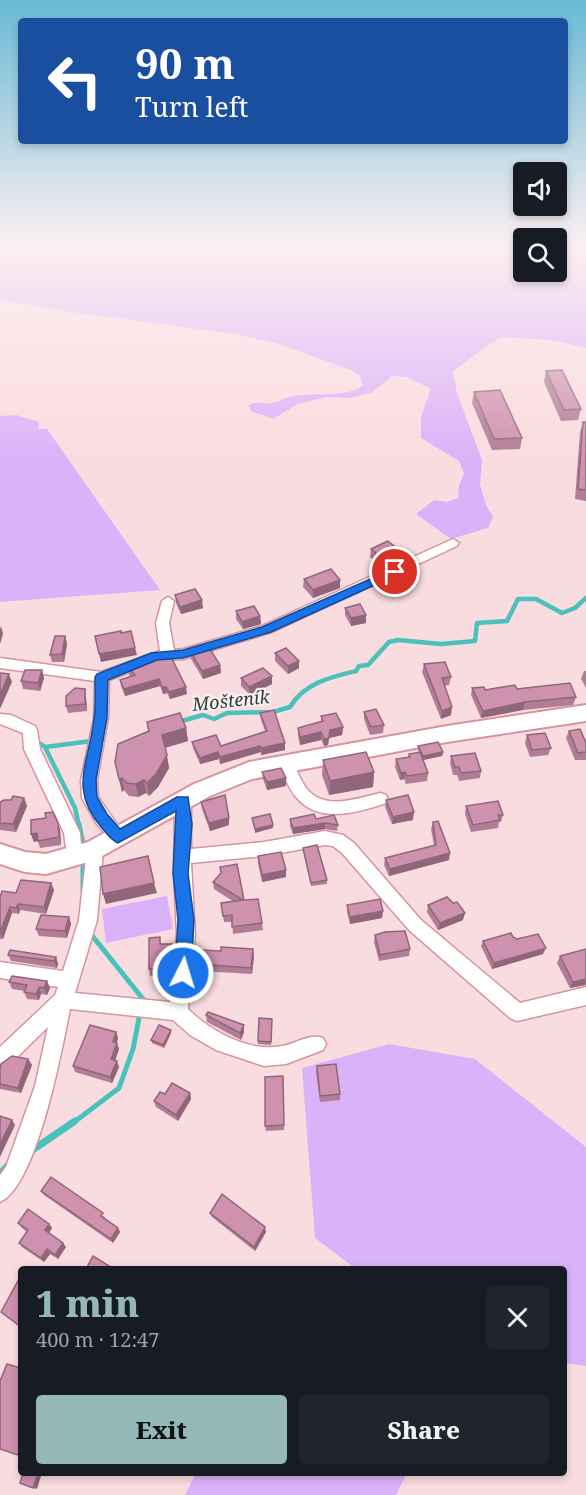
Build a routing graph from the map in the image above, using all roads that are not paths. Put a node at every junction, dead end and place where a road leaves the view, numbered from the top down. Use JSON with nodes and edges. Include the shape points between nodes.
{"nodes":[{"id":1,"x":453,"y":543,"type":"dead end"},
{"id":2,"x":168,"y":601,"type":"dead end"},
{"id":3,"x":166,"y":655,"type":"junction"},
{"id":4,"x":0,"y":663,"type":"edge"},
{"id":5,"x":102,"y":677,"type":"junction"},
{"id":6,"x":586,"y":713,"type":"edge"},
{"id":7,"x":0,"y":719,"type":"edge"},
{"id":8,"x":286,"y":763,"type":"junction"},
{"id":9,"x":380,"y":799,"type":"dead end"},
{"id":10,"x":183,"y":801,"type":"junction"},
{"id":11,"x":118,"y":837,"type":"junction"},
{"id":12,"x":87,"y":853,"type":"junction"},
{"id":13,"x":0,"y":854,"type":"edge"},
{"id":14,"x":183,"y":857,"type":"junction"},
{"id":15,"x":0,"y":970,"type":"edge"},
{"id":16,"x":69,"y":980,"type":"junction"},
{"id":17,"x":586,"y":996,"type":"edge"},
{"id":18,"x":63,"y":1000,"type":"junction"},
{"id":19,"x":178,"y":1012,"type":"junction"},
{"id":20,"x":316,"y":1044,"type":"dead end"},
{"id":21,"x":0,"y":1059,"type":"edge"},
{"id":22,"x":0,"y":1191,"type":"edge"}],
"edges":[{"from":1,"to":3,"type":"street","via":[[267,629],[183,654]]},
{"from":2,"to":3,"type":"street","via":[[163,619],[168,641]]},
{"from":3,"to":5,"type":"street"},
{"from":4,"to":5,"type":"street"},
{"from":5,"to":11,"type":"street","via":[[101,718],[89,780],[90,798]]},
{"from":6,"to":8,"type":"street"},
{"from":7,"to":12,"type":"street","via":[[30,730],[32,749],[72,833]]},
{"from":8,"to":9,"type":"street","via":[[301,793],[319,807],[333,810]]},
{"from":8,"to":10,"type":"street","via":[[235,776]]},
{"from":10,"to":11,"type":"street"},
{"from":10,"to":14,"type":"street"},
{"from":11,"to":12,"type":"street"},
{"from":12,"to":13,"type":"street","via":[[46,864]]},
{"from":12,"to":16,"type":"street","via":[[86,926]]},
{"from":14,"to":17,"type":"street","via":[[326,838],[337,840],[415,925],[517,1012]]},
{"from":14,"to":19,"type":"street","via":[[185,954]]},
{"from":15,"to":16,"type":"street"},
{"from":16,"to":18,"type":"street"},
{"from":18,"to":19,"type":"street"},
{"from":18,"to":21,"type":"street"},
{"from":18,"to":22,"type":"street","via":[[45,1086],[14,1174]]},
{"from":19,"to":20,"type":"street","via":[[199,1031],[258,1057],[277,1057]]}]}
